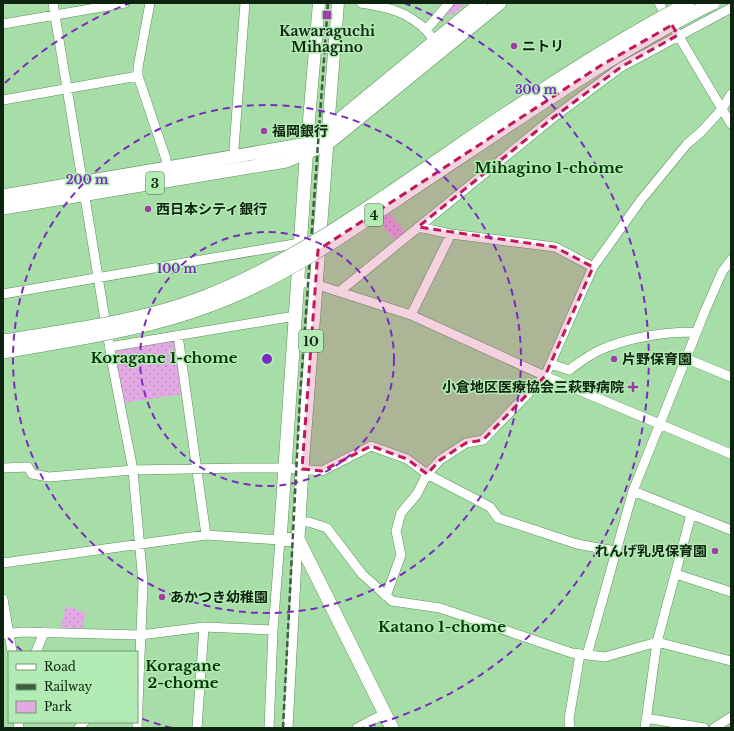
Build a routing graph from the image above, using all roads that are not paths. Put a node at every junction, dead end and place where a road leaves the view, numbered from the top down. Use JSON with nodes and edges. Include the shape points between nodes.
{"nodes":[{"id":1,"x":53,"y":3,"type":"edge"},
{"id":2,"x":125,"y":3,"type":"edge"},
{"id":3,"x":150,"y":3,"type":"edge"},
{"id":4,"x":245,"y":3,"type":"edge"},
{"id":5,"x":319,"y":3,"type":"edge"},
{"id":6,"x":338,"y":3,"type":"edge"},
{"id":7,"x":361,"y":3,"type":"edge"},
{"id":8,"x":448,"y":3,"type":"edge"},
{"id":9,"x":481,"y":3,"type":"edge"},
{"id":10,"x":500,"y":3,"type":"edge"},
{"id":11,"x":659,"y":3,"type":"edge"},
{"id":12,"x":688,"y":3,"type":"edge"},
{"id":13,"x":713,"y":3,"type":"edge"},
{"id":14,"x":731,"y":8,"type":"edge"},
{"id":15,"x":56,"y":16,"type":"junction"},
{"id":16,"x":3,"y":24,"type":"edge"},
{"id":17,"x":430,"y":35,"type":"junction"},
{"id":18,"x":678,"y":35,"type":"junction"},
{"id":19,"x":138,"y":76,"type":"junction"},
{"id":20,"x":68,"y":90,"type":"junction"},
{"id":21,"x":731,"y":94,"type":"edge"},
{"id":22,"x":3,"y":100,"type":"edge"},
{"id":23,"x":722,"y":110,"type":"junction"},
{"id":24,"x":731,"y":124,"type":"edge"},
{"id":25,"x":328,"y":129,"type":"junction"},
{"id":26,"x":327,"y":144,"type":"junction"},
{"id":27,"x":307,"y":149,"type":"junction"},
{"id":28,"x":236,"y":158,"type":"junction"},
{"id":29,"x":168,"y":175,"type":"junction"},
{"id":30,"x":84,"y":189,"type":"junction"},
{"id":31,"x":3,"y":196,"type":"edge"},
{"id":32,"x":3,"y":208,"type":"edge"},
{"id":33,"x":418,"y":227,"type":"junction"},
{"id":34,"x":451,"y":234,"type":"junction"},
{"id":35,"x":300,"y":243,"type":"junction"},
{"id":36,"x":731,"y":260,"type":"edge"},
{"id":37,"x":593,"y":267,"type":"junction"},
{"id":38,"x":99,"y":278,"type":"junction"},
{"id":39,"x":297,"y":282,"type":"junction"},
{"id":40,"x":315,"y":284,"type":"junction"},
{"id":41,"x":340,"y":291,"type":"junction"},
{"id":42,"x":3,"y":294,"type":"edge"},
{"id":43,"x":411,"y":315,"type":"junction"},
{"id":44,"x":295,"y":316,"type":"junction"},
{"id":45,"x":696,"y":332,"type":"junction"},
{"id":46,"x":178,"y":335,"type":"junction"},
{"id":47,"x":3,"y":341,"type":"edge"},
{"id":48,"x":109,"y":347,"type":"junction"},
{"id":49,"x":3,"y":352,"type":"edge"},
{"id":50,"x":685,"y":358,"type":"junction"},
{"id":51,"x":551,"y":364,"type":"junction"},
{"id":52,"x":546,"y":376,"type":"junction"},
{"id":53,"x":731,"y":377,"type":"edge"},
{"id":54,"x":661,"y":424,"type":"junction"},
{"id":55,"x":731,"y":454,"type":"edge"},
{"id":56,"x":3,"y":468,"type":"edge"},
{"id":57,"x":284,"y":468,"type":"junction"},
{"id":58,"x":302,"y":469,"type":"junction"},
{"id":59,"x":133,"y":470,"type":"junction"},
{"id":60,"x":197,"y":470,"type":"junction"},
{"id":61,"x":427,"y":474,"type":"junction"},
{"id":62,"x":632,"y":491,"type":"junction"},
{"id":63,"x":691,"y":515,"type":"junction"},
{"id":64,"x":299,"y":522,"type":"junction"},
{"id":65,"x":731,"y":530,"type":"edge"},
{"id":66,"x":206,"y":535,"type":"junction"},
{"id":67,"x":298,"y":539,"type":"junction"},
{"id":68,"x":280,"y":540,"type":"junction"},
{"id":69,"x":140,"y":545,"type":"junction"},
{"id":70,"x":615,"y":551,"type":"junction"},
{"id":71,"x":3,"y":563,"type":"edge"},
{"id":72,"x":676,"y":574,"type":"junction"},
{"id":73,"x":731,"y":592,"type":"edge"},
{"id":74,"x":386,"y":596,"type":"junction"},
{"id":75,"x":3,"y":599,"type":"edge"},
{"id":76,"x":204,"y":627,"type":"junction"},
{"id":77,"x":273,"y":630,"type":"junction"},
{"id":78,"x":44,"y":632,"type":"junction"},
{"id":79,"x":6,"y":634,"type":"edge"},
{"id":80,"x":140,"y":635,"type":"junction"},
{"id":81,"x":657,"y":642,"type":"junction"},
{"id":82,"x":12,"y":651,"type":"edge"},
{"id":83,"x":36,"y":651,"type":"edge"},
{"id":84,"x":583,"y":655,"type":"junction"},
{"id":85,"x":731,"y":661,"type":"edge"},
{"id":86,"x":138,"y":678,"type":"edge"},
{"id":87,"x":384,"y":714,"type":"junction"},
{"id":88,"x":731,"y":717,"type":"edge"},
{"id":89,"x":646,"y":718,"type":"junction"},
{"id":90,"x":196,"y":728,"type":"edge"},
{"id":91,"x":269,"y":728,"type":"edge"},
{"id":92,"x":288,"y":728,"type":"edge"},
{"id":93,"x":357,"y":728,"type":"edge"},
{"id":94,"x":392,"y":728,"type":"edge"},
{"id":95,"x":570,"y":728,"type":"edge"},
{"id":96,"x":645,"y":728,"type":"edge"},
{"id":97,"x":704,"y":728,"type":"edge"},
{"id":98,"x":714,"y":728,"type":"edge"}],
"edges":[{"from":1,"to":15,"type":"street"},
{"from":2,"to":15,"type":"street"},
{"from":3,"to":19,"type":"street"},
{"from":4,"to":28,"type":"street","via":[[234,148]]},
{"from":5,"to":27,"type":"main road"},
{"from":6,"to":25,"type":"main road"},
{"from":7,"to":17,"type":"street","via":[[401,12],[414,18]]},
{"from":8,"to":17,"type":"street"},
{"from":9,"to":17,"type":"highway","number":"3"},
{"from":10,"to":26,"type":"highway","number":"3"},
{"from":11,"to":18,"type":"street"},
{"from":12,"to":47,"type":"highway","number":"4","bridge":true,"via":[[592,58],[338,225],[278,263],[240,282],[203,298],[150,314]]},
{"from":13,"to":49,"type":"highway","number":"4","bridge":true,"via":[[600,66],[343,235],[242,293],[206,308],[118,332]]},
{"from":14,"to":18,"type":"street"},
{"from":15,"to":16,"type":"street"},
{"from":15,"to":20,"type":"street"},
{"from":17,"to":25,"type":"highway","number":"3"},
{"from":18,"to":23,"type":"street"},
{"from":18,"to":33,"type":"street","via":[[621,67],[554,116]]},
{"from":19,"to":20,"type":"street"},
{"from":19,"to":29,"type":"street"},
{"from":20,"to":22,"type":"street"},
{"from":20,"to":30,"type":"street"},
{"from":21,"to":23,"type":"street"},
{"from":23,"to":24,"type":"street"},
{"from":23,"to":37,"type":"street","via":[[687,144],[641,200]]},
{"from":25,"to":26,"type":"highway","number":"10"},
{"from":25,"to":27,"type":"highway","number":"3"},
{"from":26,"to":27,"type":"highway","number":"3"},
{"from":26,"to":40,"type":"highway","number":"10"},
{"from":27,"to":28,"type":"highway","number":"3"},
{"from":27,"to":29,"type":"highway","number":"3","via":[[286,161]]},
{"from":27,"to":35,"type":"highway","number":"10"},
{"from":28,"to":29,"type":"highway","number":"3"},
{"from":29,"to":30,"type":"highway","number":"3"},
{"from":30,"to":31,"type":"highway","number":"3"},
{"from":30,"to":32,"type":"highway","number":"3"},
{"from":30,"to":38,"type":"street"},
{"from":33,"to":34,"type":"street"},
{"from":33,"to":41,"type":"street"},
{"from":34,"to":37,"type":"street","via":[[556,247]]},
{"from":34,"to":43,"type":"street"},
{"from":35,"to":38,"type":"street"},
{"from":35,"to":39,"type":"highway","number":"10"},
{"from":36,"to":45,"type":"street","via":[[722,272]]},
{"from":37,"to":51,"type":"street"},
{"from":38,"to":42,"type":"street"},
{"from":38,"to":48,"type":"street"},
{"from":39,"to":40,"type":"street"},
{"from":39,"to":44,"type":"highway","number":"10"},
{"from":40,"to":41,"type":"street"},
{"from":40,"to":58,"type":"highway","number":"10"},
{"from":41,"to":43,"type":"street"},
{"from":43,"to":52,"type":"street"},
{"from":44,"to":46,"type":"street"},
{"from":44,"to":57,"type":"highway","number":"10"},
{"from":45,"to":50,"type":"street"},
{"from":45,"to":51,"type":"street","via":[[676,332],[632,339],[599,350],[568,370]]},
{"from":46,"to":48,"type":"street"},
{"from":46,"to":60,"type":"street"},
{"from":48,"to":59,"type":"street"},
{"from":50,"to":53,"type":"street"},
{"from":50,"to":54,"type":"street"},
{"from":51,"to":52,"type":"street"},
{"from":52,"to":54,"type":"street"},
{"from":52,"to":61,"type":"street","via":[[483,440],[466,443],[440,460]]},
{"from":54,"to":55,"type":"street"},
{"from":54,"to":62,"type":"street"},
{"from":56,"to":59,"type":"street","via":[[28,467],[32,474],[48,477]]},
{"from":57,"to":58,"type":"street"},
{"from":57,"to":60,"type":"street"},
{"from":57,"to":68,"type":"highway","number":"10"},
{"from":58,"to":61,"type":"street","via":[[322,471],[371,446],[407,459]]},
{"from":58,"to":64,"type":"highway","number":"10"},
{"from":59,"to":60,"type":"street"},
{"from":59,"to":69,"type":"street"},
{"from":60,"to":66,"type":"street"},
{"from":61,"to":70,"type":"street","via":[[490,507],[498,518],[577,544]]},
{"from":61,"to":74,"type":"street","via":[[417,494],[401,513],[396,530],[401,555]]},
{"from":62,"to":63,"type":"street"},
{"from":62,"to":70,"type":"street"},
{"from":63,"to":65,"type":"street"},
{"from":63,"to":72,"type":"street"},
{"from":64,"to":67,"type":"highway","number":"10"},
{"from":64,"to":74,"type":"street","via":[[309,522],[327,528],[362,574]]},
{"from":66,"to":68,"type":"street"},
{"from":66,"to":69,"type":"street"},
{"from":67,"to":68,"type":"highway"},
{"from":67,"to":87,"type":"highway","number":"10"},
{"from":67,"to":92,"type":"street"},
{"from":68,"to":77,"type":"street"},
{"from":69,"to":71,"type":"street"},
{"from":69,"to":80,"type":"street","via":[[143,583]]},
{"from":70,"to":84,"type":"street"},
{"from":72,"to":73,"type":"street"},
{"from":72,"to":81,"type":"street"},
{"from":74,"to":84,"type":"street","via":[[392,601],[440,608]]},
{"from":75,"to":79,"type":"street"},
{"from":76,"to":77,"type":"street"},
{"from":76,"to":80,"type":"street"},
{"from":76,"to":90,"type":"street"},
{"from":77,"to":91,"type":"street"},
{"from":78,"to":79,"type":"street"},
{"from":78,"to":80,"type":"street"},
{"from":78,"to":83,"type":"street"},
{"from":79,"to":82,"type":"street"},
{"from":80,"to":86,"type":"street"},
{"from":81,"to":84,"type":"street","via":[[605,657]]},
{"from":81,"to":85,"type":"street"},
{"from":81,"to":89,"type":"street"},
{"from":84,"to":95,"type":"street","via":[[569,719]]},
{"from":87,"to":93,"type":"street"},
{"from":87,"to":94,"type":"highway","number":"10"},
{"from":88,"to":98,"type":"street"},
{"from":89,"to":96,"type":"street"},
{"from":89,"to":97,"type":"street"}]}
